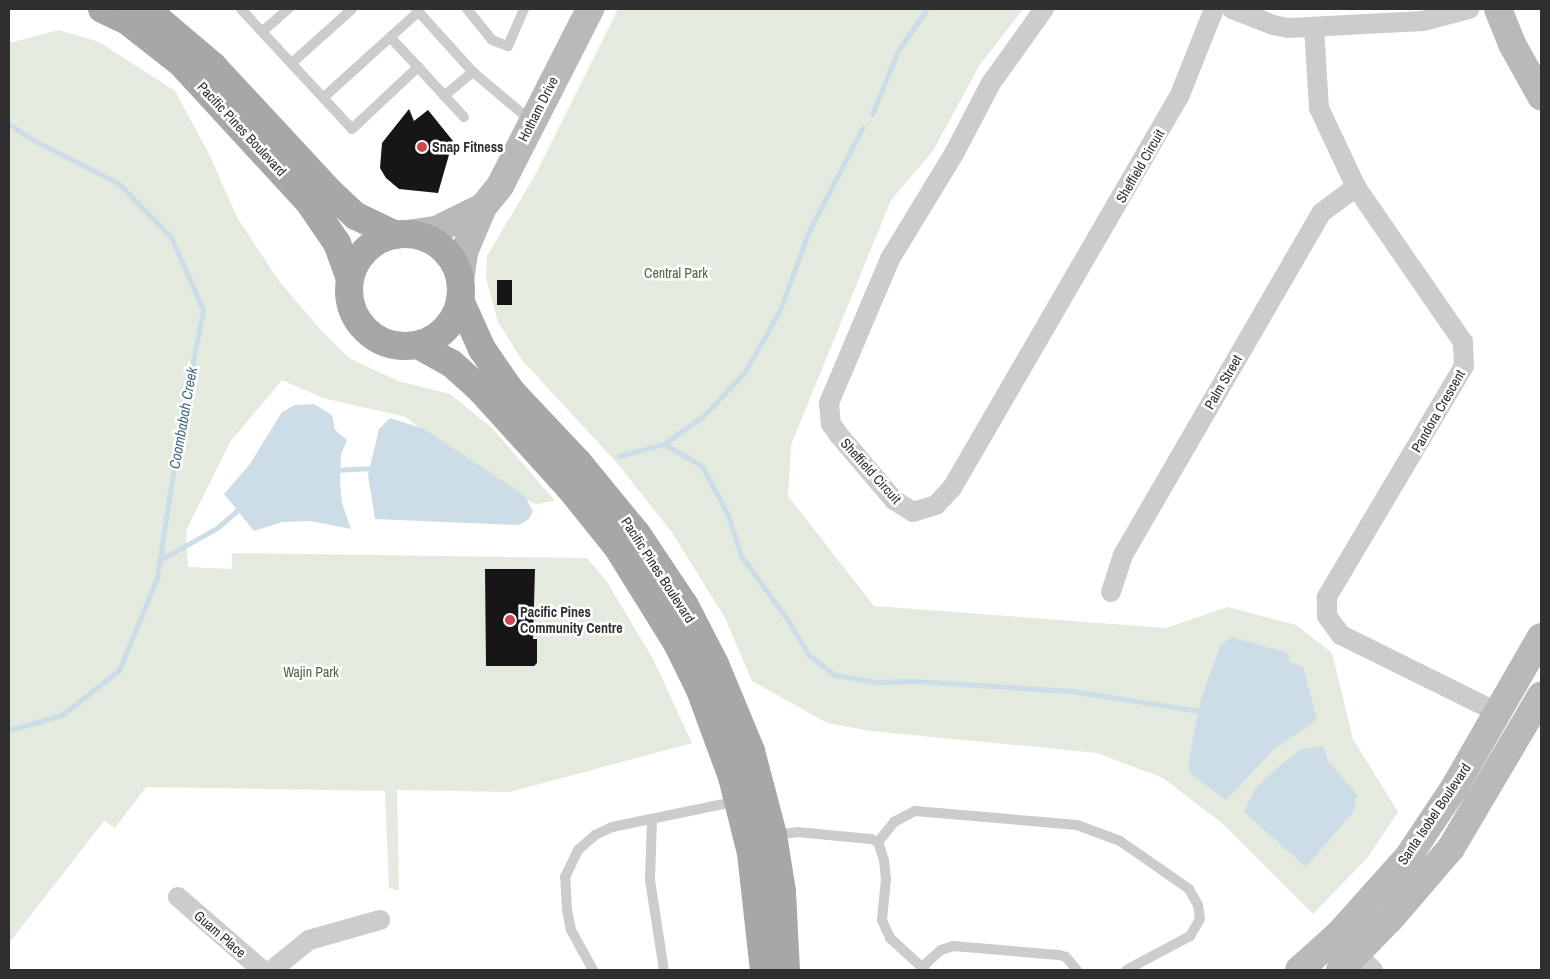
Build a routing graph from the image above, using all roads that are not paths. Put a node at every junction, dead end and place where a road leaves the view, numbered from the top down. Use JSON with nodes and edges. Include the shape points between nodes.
{"nodes":[{"id":1,"x":102,"y":9,"type":"edge"},
{"id":2,"x":146,"y":9,"type":"edge"},
{"id":3,"x":242,"y":9,"type":"edge"},
{"id":4,"x":288,"y":9,"type":"edge"},
{"id":5,"x":352,"y":9,"type":"edge"},
{"id":6,"x":466,"y":9,"type":"edge"},
{"id":7,"x":524,"y":9,"type":"edge"},
{"id":8,"x":590,"y":9,"type":"edge"},
{"id":9,"x":1044,"y":9,"type":"edge"},
{"id":10,"x":1214,"y":9,"type":"edge"},
{"id":11,"x":1232,"y":9,"type":"edge"},
{"id":12,"x":1469,"y":9,"type":"edge"},
{"id":13,"x":1498,"y":9,"type":"edge"},
{"id":14,"x":417,"y":10,"type":"edge"},
{"id":15,"x":1314,"y":27,"type":"junction"},
{"id":16,"x":264,"y":30,"type":"junction"},
{"id":17,"x":390,"y":37,"type":"junction"},
{"id":18,"x":292,"y":62,"type":"junction"},
{"id":19,"x":418,"y":68,"type":"junction"},
{"id":20,"x":473,"y":72,"type":"junction"},
{"id":21,"x":444,"y":96,"type":"junction"},
{"id":22,"x":1541,"y":96,"type":"edge"},
{"id":23,"x":324,"y":97,"type":"junction"},
{"id":24,"x":464,"y":117,"type":"dead end"},
{"id":25,"x":532,"y":122,"type":"junction"},
{"id":26,"x":1356,"y":188,"type":"junction"},
{"id":27,"x":484,"y":207,"type":"junction"},
{"id":28,"x":401,"y":235,"type":"junction"},
{"id":29,"x":350,"y":278,"type":"junction"},
{"id":30,"x":460,"y":291,"type":"junction"},
{"id":31,"x":418,"y":345,"type":"junction"},
{"id":32,"x":1111,"y":592,"type":"dead end"},
{"id":33,"x":1541,"y":637,"type":"edge"},
{"id":34,"x":1541,"y":696,"type":"edge"},
{"id":35,"x":1497,"y":712,"type":"junction"},
{"id":36,"x":738,"y":801,"type":"junction"},
{"id":37,"x":652,"y":819,"type":"junction"},
{"id":38,"x":773,"y":835,"type":"junction"},
{"id":39,"x":878,"y":842,"type":"junction"},
{"id":40,"x":178,"y":897,"type":"dead end"},
{"id":41,"x":380,"y":920,"type":"dead end"},
{"id":42,"x":1351,"y":957,"type":"edge"},
{"id":43,"x":923,"y":968,"type":"edge"},
{"id":44,"x":262,"y":970,"type":"edge"},
{"id":45,"x":272,"y":970,"type":"edge"},
{"id":46,"x":593,"y":970,"type":"edge"},
{"id":47,"x":664,"y":970,"type":"edge"},
{"id":48,"x":764,"y":970,"type":"edge"},
{"id":49,"x":786,"y":970,"type":"edge"},
{"id":50,"x":1077,"y":970,"type":"edge"},
{"id":51,"x":1126,"y":970,"type":"edge"},
{"id":52,"x":1299,"y":970,"type":"edge"}],
"edges":[{"from":1,"to":29,"type":"main road","name":"Pacific Pines Boulevard","via":[[126,20],[181,63],[309,202],[338,243]]},
{"from":2,"to":28,"type":"main road","name":"Pacific Pines Boulevard","via":[[213,66],[356,216]]},
{"from":3,"to":16,"type":"lane"},
{"from":4,"to":16,"type":"lane"},
{"from":5,"to":18,"type":"lane"},
{"from":6,"to":7,"type":"lane","via":[[492,40],[508,46]]},
{"from":8,"to":25,"type":"street","name":"Hotham Drive"},
{"from":9,"to":10,"type":"street","name":"Sheffield Circuit","via":[[991,83],[955,152],[890,259],[829,403],[831,424],[838,434],[894,500],[914,512],[936,505],[952,488],[1173,109]]},
{"from":11,"to":15,"type":"street","via":[[1273,25]]},
{"from":12,"to":15,"type":"street","via":[[1423,21]]},
{"from":13,"to":22,"type":"street","via":[[1512,44]]},
{"from":14,"to":17,"type":"lane"},
{"from":14,"to":20,"type":"lane"},
{"from":15,"to":26,"type":"street","name":"Pandora Crescent","via":[[1319,108]]},
{"from":16,"to":18,"type":"lane"},
{"from":17,"to":19,"type":"lane"},
{"from":17,"to":23,"type":"lane"},
{"from":18,"to":23,"type":"lane"},
{"from":19,"to":21,"type":"lane"},
{"from":19,"to":23,"type":"lane","via":[[352,129]]},
{"from":20,"to":21,"type":"lane"},
{"from":20,"to":25,"type":"lane"},
{"from":21,"to":24,"type":"lane"},
{"from":25,"to":27,"type":"street","name":"Hotham Drive","via":[[500,186]]},
{"from":26,"to":32,"type":"street","name":"Palm Street","via":[[1320,213],[1124,555]]},
{"from":26,"to":35,"type":"street","name":"Pandora Crescent","via":[[1463,342],[1464,366],[1327,596],[1327,616],[1342,635]]},
{"from":27,"to":28,"type":"street","name":"Hotham Drive","via":[[436,230]]},
{"from":27,"to":30,"type":"street","name":"Hotham Drive","via":[[464,252]]},
{"from":28,"to":29,"type":"main road","via":[[367,249]]},
{"from":28,"to":30,"type":"main road","via":[[426,238],[442,248],[454,263]]},
{"from":29,"to":31,"type":"main road","via":[[352,306],[365,330],[381,341],[399,346]]},
{"from":30,"to":31,"type":"main road","via":[[446,329]]},
{"from":30,"to":38,"type":"main road","name":"Pacific Pines Boulevard","via":[[482,349],[511,390],[626,519],[685,606],[715,664],[751,752]]},
{"from":31,"to":36,"type":"main road","name":"Pacific Pines Boulevard","via":[[451,363],[480,388],[618,548],[677,643],[700,690]]},
{"from":33,"to":35,"type":"street","name":"Santa Isobel Boulevard"},
{"from":34,"to":42,"type":"street","name":"Santa Isobel Boulevard","via":[[1451,848]]},
{"from":35,"to":42,"type":"street","name":"Santa Isobel Boulevard"},
{"from":36,"to":37,"type":"lane"},
{"from":36,"to":48,"type":"main road","name":"Pacific Pines Boulevard","via":[[751,853]]},
{"from":37,"to":46,"type":"lane","via":[[612,827],[595,835],[578,850],[568,868],[564,887],[571,930]]},
{"from":37,"to":47,"type":"lane","via":[[650,880]]},
{"from":38,"to":39,"type":"lane","via":[[797,832]]},
{"from":38,"to":49,"type":"main road","name":"Pacific Pines Boulevard","via":[[782,892]]},
{"from":39,"to":43,"type":"lane","via":[[886,878],[882,920],[890,938]]},
{"from":39,"to":51,"type":"lane","via":[[894,822],[915,811],[1077,825],[1120,840],[1189,889],[1198,905],[1200,919],[1190,936]]},
{"from":40,"to":44,"type":"street","name":"Guam Place"},
{"from":41,"to":45,"type":"street","via":[[308,940]]},
{"from":42,"to":52,"type":"street","name":"Santa Isobel Boulevard"},
{"from":43,"to":50,"type":"lane","via":[[940,950],[953,946],[1059,955],[1066,957]]}]}
